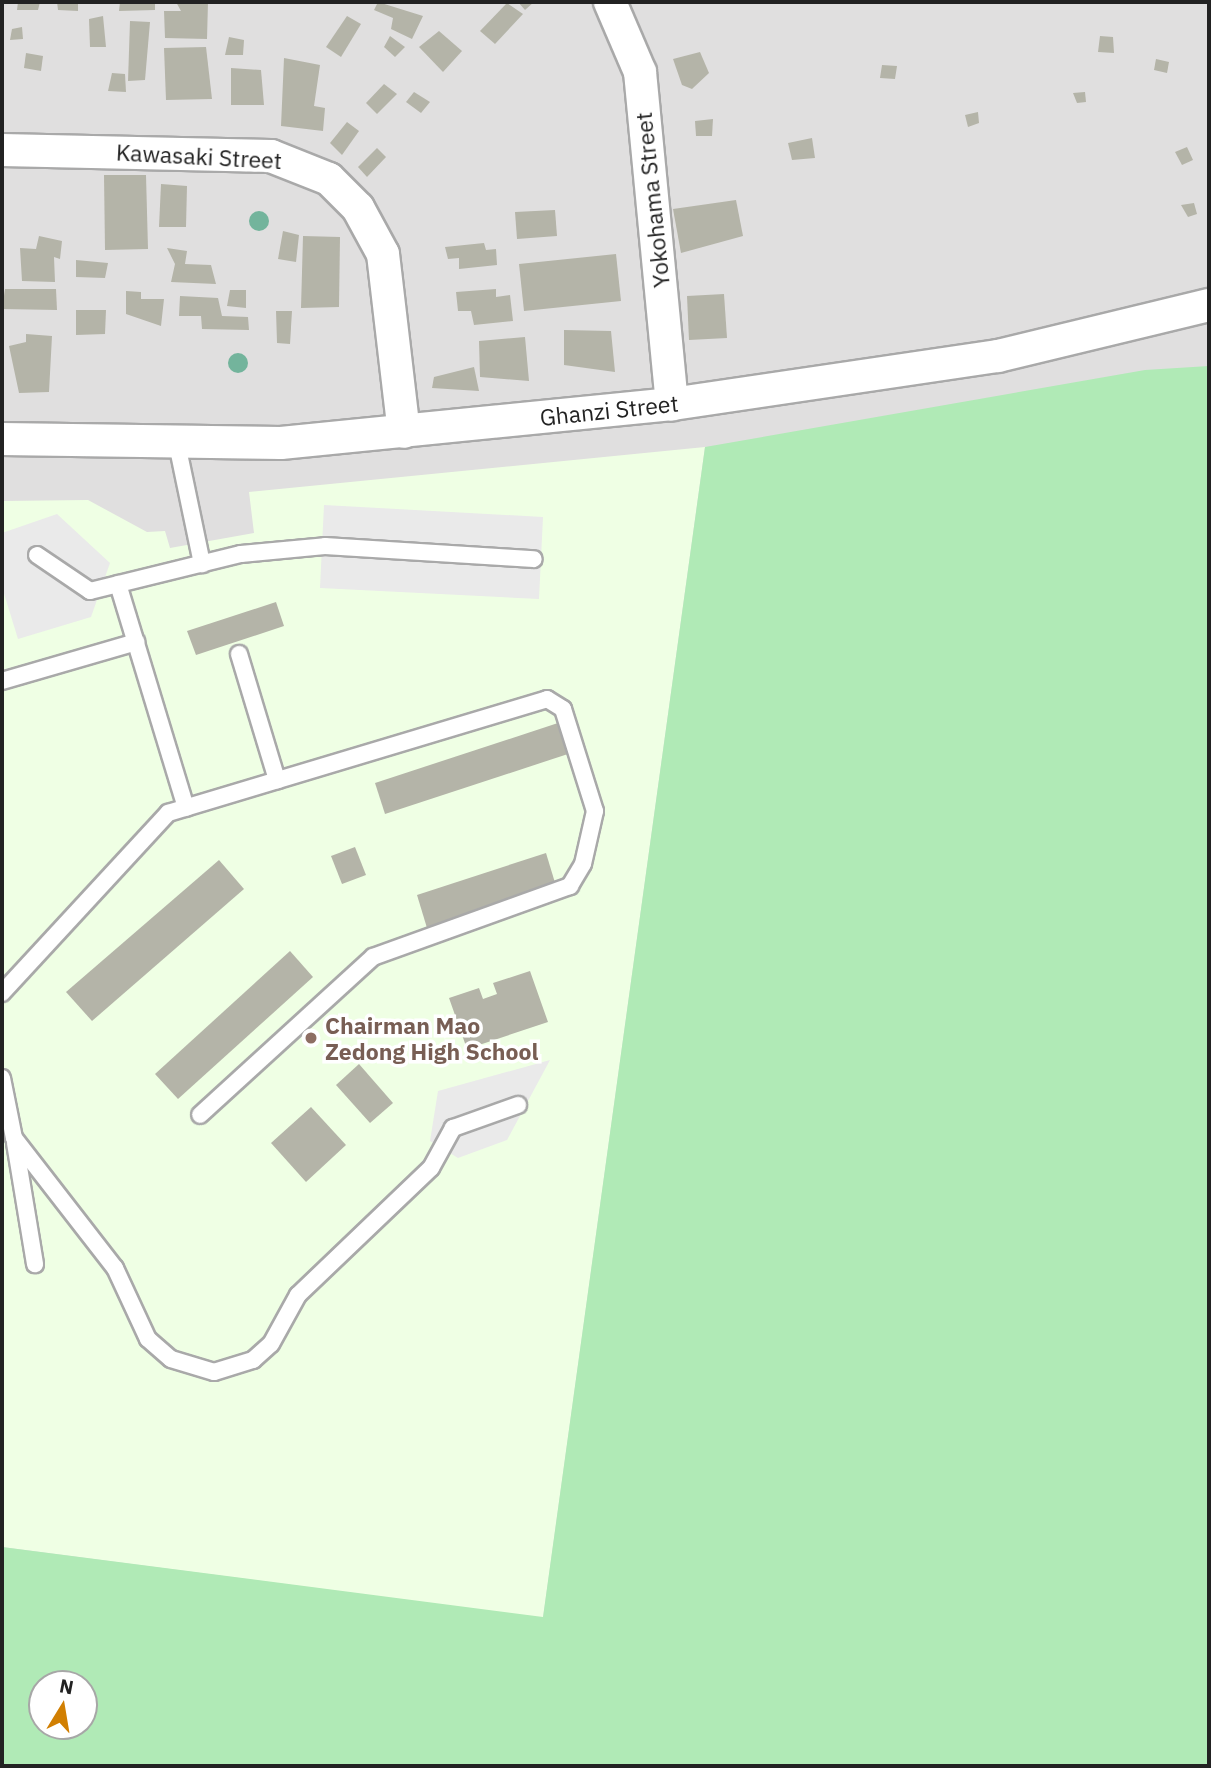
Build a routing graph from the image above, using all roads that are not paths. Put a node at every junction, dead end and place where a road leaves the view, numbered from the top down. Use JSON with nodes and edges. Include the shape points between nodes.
{"nodes":[{"id":1,"x":610,"y":2,"type":"edge"},
{"id":2,"x":2,"y":150,"type":"edge"},
{"id":3,"x":1209,"y":305,"type":"edge"},
{"id":4,"x":672,"y":404,"type":"junction"},
{"id":5,"x":404,"y":432,"type":"junction"},
{"id":6,"x":2,"y":439,"type":"edge"},
{"id":7,"x":177,"y":444,"type":"junction"},
{"id":8,"x":37,"y":555,"type":"dead end"},
{"id":9,"x":534,"y":559,"type":"dead end"},
{"id":10,"x":202,"y":564,"type":"junction"},
{"id":11,"x":118,"y":584,"type":"junction"},
{"id":12,"x":136,"y":642,"type":"junction"},
{"id":13,"x":239,"y":654,"type":"dead end"},
{"id":14,"x":2,"y":681,"type":"edge"},
{"id":15,"x":277,"y":780,"type":"junction"},
{"id":16,"x":186,"y":808,"type":"junction"},
{"id":17,"x":2,"y":993,"type":"edge"},
{"id":18,"x":2,"y":1078,"type":"edge"},
{"id":19,"x":518,"y":1105,"type":"dead end"},
{"id":20,"x":200,"y":1115,"type":"dead end"},
{"id":21,"x":14,"y":1138,"type":"junction"},
{"id":22,"x":35,"y":1264,"type":"dead end"}],
"edges":[{"from":1,"to":4,"type":"street","name":"Yokohama Street","via":[[640,72]]},
{"from":2,"to":5,"type":"street","name":"Kawasaki Street","via":[[271,156],[329,179],[358,208],[383,254]]},
{"from":3,"to":4,"type":"street","name":"Ghanzi Street","via":[[998,356]]},
{"from":4,"to":5,"type":"street","name":"Ghanzi Street"},
{"from":5,"to":7,"type":"street","name":"Ghanzi Street","via":[[281,443]]},
{"from":6,"to":7,"type":"street","name":"Ghanzi Street"},
{"from":7,"to":10,"type":"lane"},
{"from":8,"to":11,"type":"lane","via":[[90,591]]},
{"from":9,"to":10,"type":"lane","via":[[325,546]]},
{"from":10,"to":11,"type":"lane"},
{"from":11,"to":12,"type":"lane"},
{"from":12,"to":14,"type":"lane"},
{"from":12,"to":16,"type":"lane"},
{"from":13,"to":15,"type":"lane"},
{"from":15,"to":16,"type":"lane"},
{"from":15,"to":20,"type":"lane","via":[[547,699],[563,709],[595,811],[583,864],[570,886],[373,957]]},
{"from":16,"to":17,"type":"lane","via":[[168,813]]},
{"from":18,"to":21,"type":"lane"},
{"from":19,"to":21,"type":"lane","via":[[453,1128],[431,1168],[298,1295],[271,1344],[253,1360],[214,1372],[171,1359],[148,1339],[115,1268]]},
{"from":21,"to":22,"type":"lane"}]}
